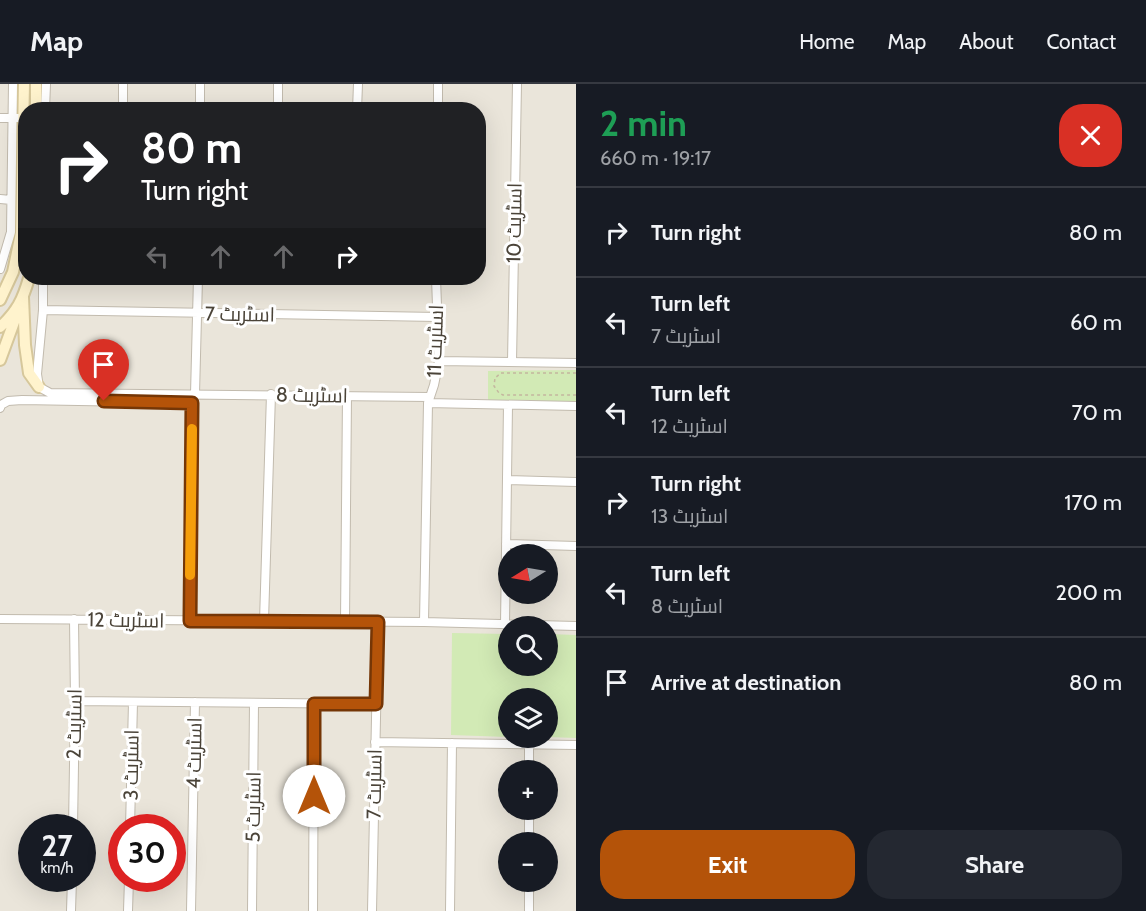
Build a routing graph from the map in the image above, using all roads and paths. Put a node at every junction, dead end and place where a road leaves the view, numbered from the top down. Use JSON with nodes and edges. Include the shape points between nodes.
{"nodes":[{"id":1,"x":13,"y":84,"type":"edge"},
{"id":2,"x":24,"y":84,"type":"edge"},
{"id":3,"x":36,"y":84,"type":"edge"},
{"id":4,"x":46,"y":84,"type":"edge"},
{"id":5,"x":123,"y":84,"type":"edge"},
{"id":6,"x":200,"y":84,"type":"edge"},
{"id":7,"x":278,"y":84,"type":"edge"},
{"id":8,"x":358,"y":84,"type":"edge"},
{"id":9,"x":438,"y":84,"type":"edge"},
{"id":10,"x":517,"y":84,"type":"edge"},
{"id":11,"x":21,"y":102,"type":"edge"},
{"id":12,"x":36,"y":102,"type":"edge"},
{"id":13,"x":45,"y":102,"type":"edge"},
{"id":14,"x":123,"y":102,"type":"edge"},
{"id":15,"x":200,"y":102,"type":"edge"},
{"id":16,"x":278,"y":102,"type":"edge"},
{"id":17,"x":357,"y":102,"type":"edge"},
{"id":18,"x":438,"y":102,"type":"edge"},
{"id":19,"x":0,"y":118,"type":"edge"},
{"id":20,"x":18,"y":118,"type":"junction"},
{"id":21,"x":0,"y":200,"type":"edge"},
{"id":22,"x":11,"y":200,"type":"junction"},
{"id":23,"x":16,"y":232,"type":"junction"},
{"id":24,"x":0,"y":269,"type":"edge"},
{"id":25,"x":27,"y":285,"type":"edge"},
{"id":26,"x":43,"y":285,"type":"edge"},
{"id":27,"x":198,"y":285,"type":"edge"},
{"id":28,"x":436,"y":285,"type":"edge"},
{"id":29,"x":23,"y":297,"type":"junction"},
{"id":30,"x":0,"y":300,"type":"edge"},
{"id":31,"x":43,"y":310,"type":"junction"},
{"id":32,"x":198,"y":313,"type":"junction"},
{"id":33,"x":437,"y":317,"type":"junction"},
{"id":34,"x":0,"y":327,"type":"edge"},
{"id":35,"x":0,"y":360,"type":"edge"},
{"id":36,"x":439,"y":361,"type":"junction"},
{"id":37,"x":512,"y":362,"type":"junction"},
{"id":38,"x":576,"y":363,"type":"edge"},
{"id":39,"x":576,"y":373,"type":"edge"},
{"id":40,"x":39,"y":387,"type":"junction"},
{"id":41,"x":195,"y":394,"type":"junction"},
{"id":42,"x":271,"y":394,"type":"junction"},
{"id":43,"x":576,"y":395,"type":"edge"},
{"id":44,"x":347,"y":396,"type":"junction"},
{"id":45,"x":429,"y":400,"type":"junction"},
{"id":46,"x":192,"y":403,"type":"junction"},
{"id":47,"x":508,"y":405,"type":"junction"},
{"id":48,"x":576,"y":406,"type":"edge"},
{"id":49,"x":0,"y":408,"type":"edge"},
{"id":50,"x":507,"y":480,"type":"junction"},
{"id":51,"x":576,"y":482,"type":"edge"},
{"id":52,"x":506,"y":544,"type":"edge"},
{"id":53,"x":558,"y":545,"type":"edge"},
{"id":54,"x":576,"y":546,"type":"edge"},
{"id":55,"x":0,"y":618,"type":"edge"},
{"id":56,"x":74,"y":619,"type":"junction"},
{"id":57,"x":190,"y":621,"type":"junction"},
{"id":58,"x":264,"y":621,"type":"junction"},
{"id":59,"x":345,"y":622,"type":"junction"},
{"id":60,"x":378,"y":622,"type":"junction"},
{"id":61,"x":424,"y":622,"type":"junction"},
{"id":62,"x":498,"y":625,"type":"edge"},
{"id":63,"x":558,"y":626,"type":"edge"},
{"id":64,"x":576,"y":626,"type":"edge"},
{"id":65,"x":75,"y":701,"type":"junction"},
{"id":66,"x":133,"y":702,"type":"junction"},
{"id":67,"x":195,"y":702,"type":"junction"},
{"id":68,"x":254,"y":703,"type":"junction"},
{"id":69,"x":314,"y":704,"type":"junction"},
{"id":70,"x":376,"y":704,"type":"junction"},
{"id":71,"x":375,"y":742,"type":"junction"},
{"id":72,"x":452,"y":743,"type":"junction"},
{"id":73,"x":498,"y":744,"type":"edge"},
{"id":74,"x":558,"y":745,"type":"edge"},
{"id":75,"x":576,"y":745,"type":"edge"},
{"id":76,"x":73,"y":814,"type":"edge"},
{"id":77,"x":130,"y":814,"type":"edge"},
{"id":78,"x":72,"y":892,"type":"edge"},
{"id":79,"x":129,"y":892,"type":"edge"},
{"id":80,"x":529,"y":892,"type":"edge"},
{"id":81,"x":71,"y":911,"type":"edge"},
{"id":82,"x":128,"y":911,"type":"edge"},
{"id":83,"x":191,"y":911,"type":"edge"},
{"id":84,"x":252,"y":911,"type":"edge"},
{"id":85,"x":313,"y":911,"type":"edge"},
{"id":86,"x":372,"y":911,"type":"edge"},
{"id":87,"x":450,"y":911,"type":"edge"},
{"id":88,"x":529,"y":911,"type":"edge"}],
"edges":[{"from":1,"to":20,"type":"street"},
{"from":2,"to":11,"type":"main road"},
{"from":3,"to":12,"type":"main road"},
{"from":4,"to":13,"type":"street"},
{"from":5,"to":14,"type":"street"},
{"from":6,"to":15,"type":"street"},
{"from":7,"to":16,"type":"street"},
{"from":8,"to":17,"type":"street"},
{"from":9,"to":18,"type":"street"},
{"from":10,"to":37,"type":"street","name":"اسٹریٹ 10"},
{"from":19,"to":20,"type":"street"},
{"from":20,"to":22,"type":"street"},
{"from":20,"to":23,"type":"main road"},
{"from":21,"to":22,"type":"street"},
{"from":22,"to":23,"type":"street"},
{"from":23,"to":24,"type":"street"},
{"from":23,"to":30,"type":"main road","via":[[13,272]]},
{"from":25,"to":29,"type":"main road"},
{"from":26,"to":31,"type":"street"},
{"from":27,"to":32,"type":"street"},
{"from":28,"to":33,"type":"street","name":"اسٹریٹ 11"},
{"from":29,"to":34,"type":"main road"},
{"from":29,"to":35,"type":"main road"},
{"from":29,"to":40,"type":"main road","via":[[29,373]]},
{"from":31,"to":32,"type":"street","name":"اسٹریٹ 7"},
{"from":31,"to":40,"type":"street"},
{"from":32,"to":33,"type":"street","name":"اسٹریٹ 7"},
{"from":32,"to":41,"type":"street"},
{"from":33,"to":36,"type":"street","name":"اسٹریٹ 11"},
{"from":36,"to":37,"type":"street"},
{"from":36,"to":45,"type":"street","name":"اسٹریٹ 11"},
{"from":37,"to":38,"type":"street"},
{"from":39,"to":43,"type":"path","via":[[501,372],[494,386],[503,395]]},
{"from":40,"to":41,"type":"street","name":"اسٹریٹ 8","via":[[50,393]]},
{"from":41,"to":42,"type":"street","name":"اسٹریٹ 8"},
{"from":41,"to":46,"type":"street"},
{"from":42,"to":44,"type":"street","name":"اسٹریٹ 8"},
{"from":42,"to":58,"type":"street"},
{"from":44,"to":45,"type":"street","name":"اسٹریٹ 8"},
{"from":44,"to":59,"type":"street"},
{"from":45,"to":47,"type":"street","name":"اسٹریٹ 8"},
{"from":45,"to":61,"type":"street","name":"اسٹریٹ 11"},
{"from":46,"to":49,"type":"street","via":[[38,400],[8,401]]},
{"from":46,"to":57,"type":"street"},
{"from":47,"to":48,"type":"street","name":"اسٹریٹ 8"},
{"from":47,"to":50,"type":"street"},
{"from":50,"to":51,"type":"street"},
{"from":50,"to":52,"type":"street"},
{"from":53,"to":54,"type":"street"},
{"from":55,"to":56,"type":"street","name":"اسٹریٹ 12"},
{"from":56,"to":57,"type":"street","name":"اسٹریٹ 12"},
{"from":56,"to":65,"type":"street","name":"اسٹریٹ 2"},
{"from":57,"to":58,"type":"street","name":"اسٹریٹ 12"},
{"from":58,"to":59,"type":"street","name":"اسٹریٹ 12"},
{"from":59,"to":60,"type":"street","name":"اسٹریٹ 12"},
{"from":60,"to":61,"type":"street","name":"اسٹریٹ 12"},
{"from":60,"to":70,"type":"street","name":"اسٹریٹ 7"},
{"from":61,"to":62,"type":"street","name":"اسٹریٹ 12"},
{"from":63,"to":64,"type":"street","name":"اسٹریٹ 12"},
{"from":65,"to":66,"type":"street"},
{"from":65,"to":76,"type":"street","name":"اسٹریٹ 2"},
{"from":66,"to":67,"type":"street"},
{"from":66,"to":77,"type":"street","name":"اسٹریٹ 3"},
{"from":67,"to":68,"type":"street"},
{"from":67,"to":83,"type":"street","name":"اسٹریٹ 4"},
{"from":68,"to":69,"type":"street"},
{"from":68,"to":84,"type":"street","name":"اسٹریٹ 5"},
{"from":69,"to":70,"type":"street"},
{"from":69,"to":85,"type":"street"},
{"from":70,"to":71,"type":"street","name":"اسٹریٹ 7"},
{"from":71,"to":72,"type":"street"},
{"from":71,"to":86,"type":"street","name":"اسٹریٹ 7"},
{"from":72,"to":73,"type":"street"},
{"from":72,"to":87,"type":"street"},
{"from":74,"to":75,"type":"street"},
{"from":78,"to":81,"type":"street"},
{"from":79,"to":82,"type":"street"},
{"from":80,"to":88,"type":"street"}]}
